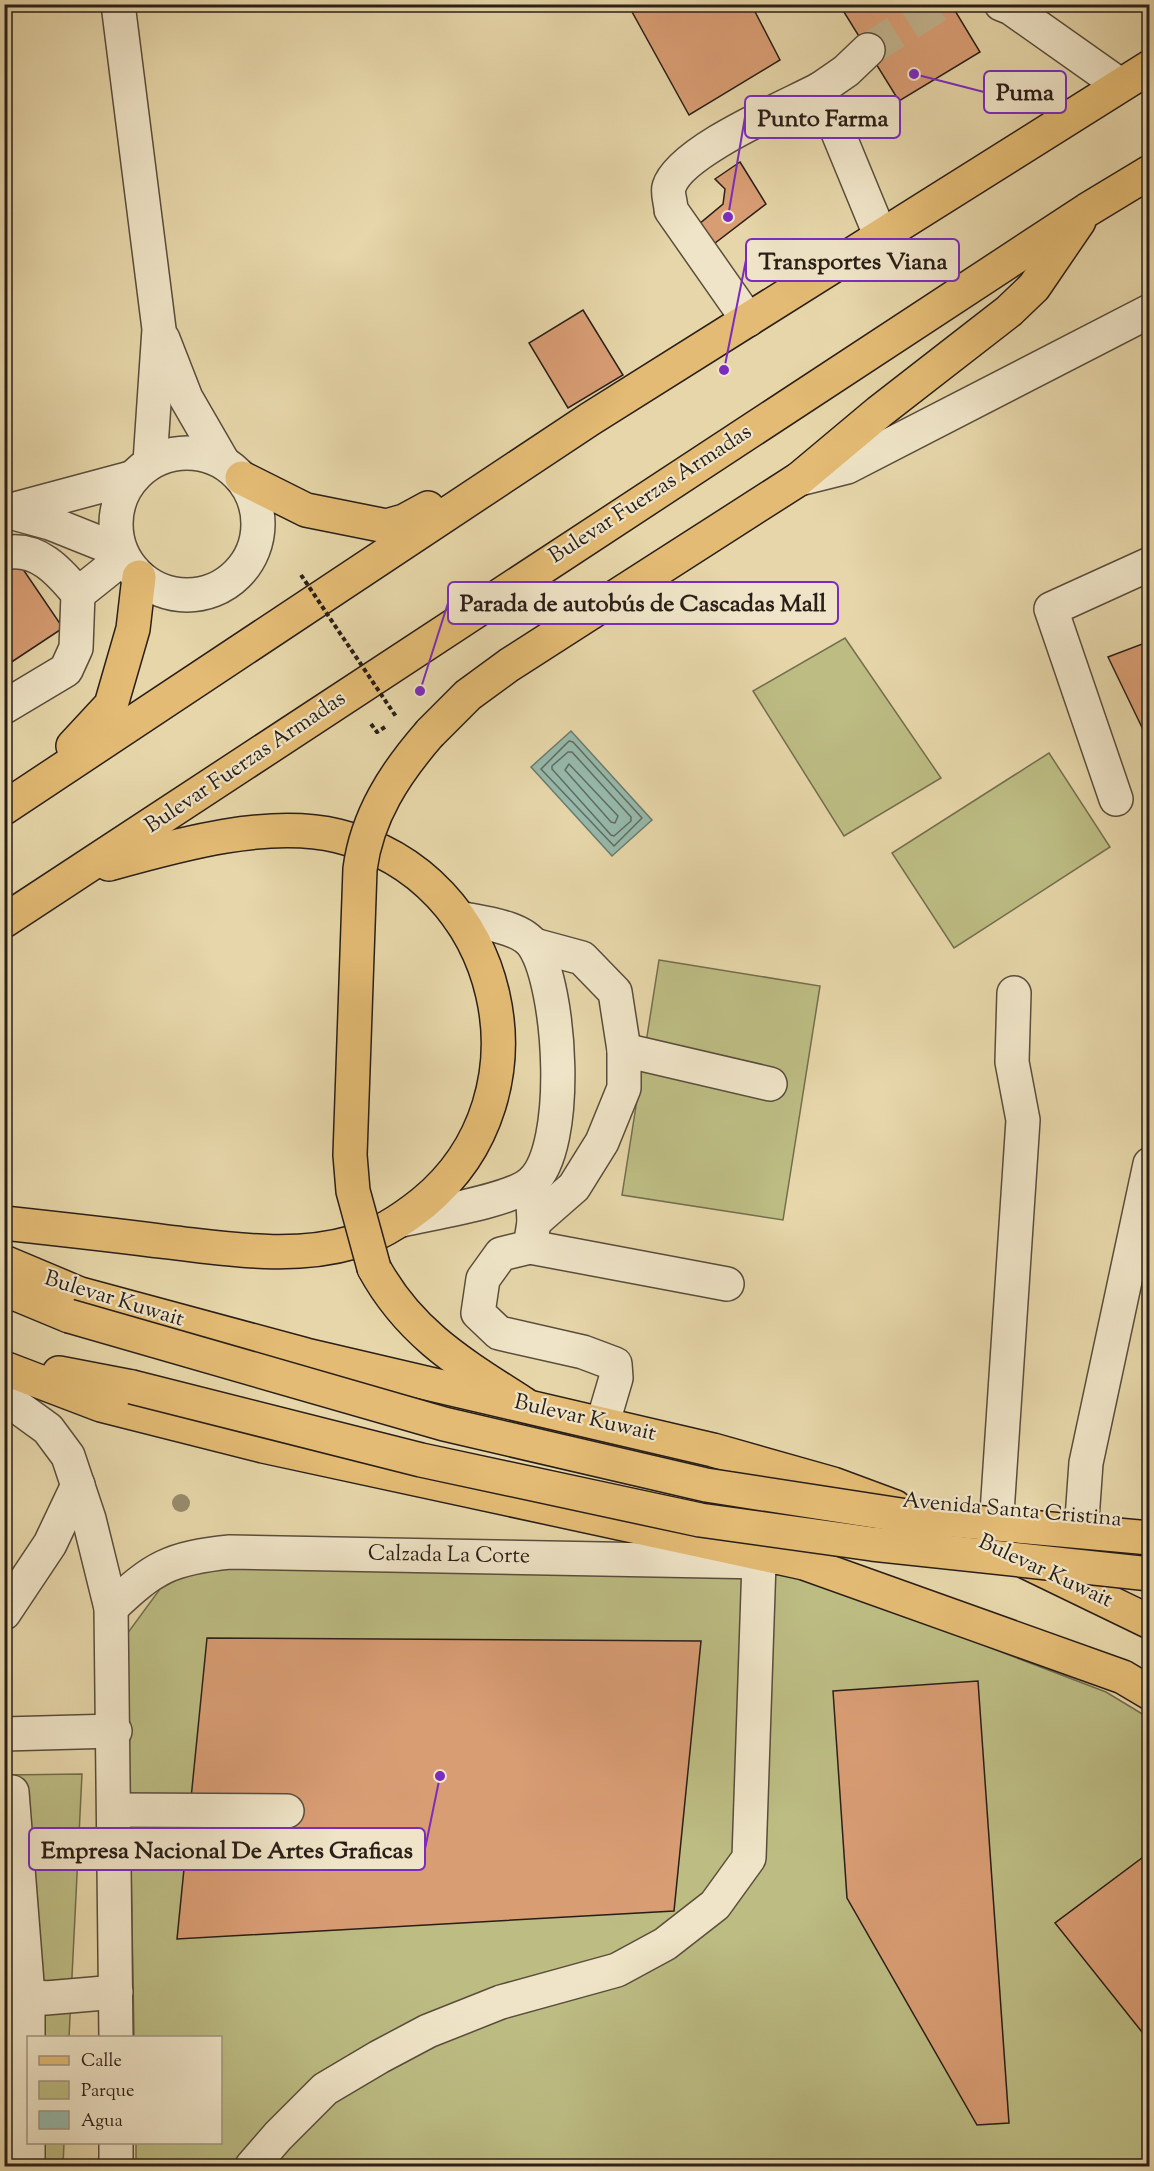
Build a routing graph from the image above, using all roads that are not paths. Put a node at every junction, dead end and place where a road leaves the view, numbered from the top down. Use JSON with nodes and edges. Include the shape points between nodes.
{"nodes":[{"id":1,"x":118,"y":4,"type":"edge"},
{"id":2,"x":1000,"y":4,"type":"edge"},
{"id":3,"x":868,"y":50,"type":"tunnel mouth"},
{"id":4,"x":1149,"y":67,"type":"edge"},
{"id":5,"x":1120,"y":85,"type":"junction"},
{"id":6,"x":820,"y":89,"type":"junction"},
{"id":7,"x":1149,"y":172,"type":"edge"},
{"id":8,"x":1087,"y":210,"type":"junction"},
{"id":9,"x":881,"y":237,"type":"junction"},
{"id":10,"x":1149,"y":311,"type":"edge"},
{"id":11,"x":748,"y":320,"type":"junction"},
{"id":12,"x":159,"y":329,"type":"junction"},
{"id":13,"x":590,"y":419,"type":"junction"},
{"id":14,"x":141,"y":470,"type":"junction"},
{"id":15,"x":233,"y":470,"type":"junction"},
{"id":16,"x":799,"y":479,"type":"junction"},
{"id":17,"x":6,"y":511,"type":"edge"},
{"id":18,"x":4,"y":553,"type":"edge"},
{"id":19,"x":128,"y":562,"type":"junction"},
{"id":20,"x":1149,"y":564,"type":"edge"},
{"id":21,"x":78,"y":594,"type":"junction"},
{"id":22,"x":4,"y":707,"type":"edge"},
{"id":23,"x":32,"y":789,"type":"junction"},
{"id":24,"x":1116,"y":798,"type":"dead end"},
{"id":25,"x":4,"y":808,"type":"edge"},
{"id":26,"x":82,"y":872,"type":"junction"},
{"id":27,"x":459,"y":918,"type":"junction"},
{"id":28,"x":4,"y":921,"type":"edge"},
{"id":29,"x":534,"y":945,"type":"junction"},
{"id":30,"x":1014,"y":993,"type":"dead end"},
{"id":31,"x":624,"y":1050,"type":"junction"},
{"id":32,"x":770,"y":1084,"type":"dead end"},
{"id":33,"x":1149,"y":1164,"type":"edge"},
{"id":34,"x":532,"y":1183,"type":"junction"},
{"id":35,"x":402,"y":1220,"type":"junction"},
{"id":36,"x":4,"y":1223,"type":"edge"},
{"id":37,"x":532,"y":1235,"type":"junction"},
{"id":38,"x":4,"y":1262,"type":"edge"},
{"id":39,"x":727,"y":1284,"type":"dead end"},
{"id":40,"x":4,"y":1289,"type":"edge"},
{"id":41,"x":4,"y":1365,"type":"edge"},
{"id":42,"x":4,"y":1397,"type":"edge"},
{"id":43,"x":524,"y":1404,"type":"junction"},
{"id":44,"x":603,"y":1422,"type":"junction"},
{"id":45,"x":78,"y":1485,"type":"junction"},
{"id":46,"x":874,"y":1498,"type":"junction"},
{"id":47,"x":997,"y":1513,"type":"junction"},
{"id":48,"x":1082,"y":1519,"type":"junction"},
{"id":49,"x":1149,"y":1523,"type":"edge"},
{"id":50,"x":1149,"y":1538,"type":"edge"},
{"id":51,"x":759,"y":1562,"type":"junction"},
{"id":52,"x":804,"y":1563,"type":"junction"},
{"id":53,"x":1149,"y":1574,"type":"edge"},
{"id":54,"x":111,"y":1608,"type":"junction"},
{"id":55,"x":4,"y":1613,"type":"edge"},
{"id":56,"x":1149,"y":1622,"type":"edge"},
{"id":57,"x":1149,"y":1693,"type":"edge"},
{"id":58,"x":115,"y":1731,"type":"junction"},
{"id":59,"x":4,"y":1734,"type":"edge"},
{"id":60,"x":12,"y":1792,"type":"dead end"},
{"id":61,"x":115,"y":1810,"type":"junction"},
{"id":62,"x":287,"y":1811,"type":"dead end"},
{"id":63,"x":116,"y":1992,"type":"junction"},
{"id":64,"x":28,"y":1996,"type":"junction"},
{"id":65,"x":28,"y":2036,"type":"edge"},
{"id":66,"x":116,"y":2036,"type":"edge"},
{"id":67,"x":28,"y":2144,"type":"edge"},
{"id":68,"x":116,"y":2144,"type":"edge"},
{"id":69,"x":28,"y":2166,"type":"edge"},
{"id":70,"x":116,"y":2166,"type":"edge"},
{"id":71,"x":252,"y":2166,"type":"edge"}],
"edges":[{"from":1,"to":12,"type":"street"},
{"from":2,"to":5,"type":"street"},
{"from":3,"to":6,"type":"street"},
{"from":4,"to":5,"type":"main road"},
{"from":5,"to":9,"type":"main road"},
{"from":6,"to":9,"type":"street"},
{"from":6,"to":11,"type":"street","via":[[704,149],[680,169],[668,188],[671,210]]},
{"from":7,"to":8,"type":"main road","name":"Bulevar Fuerzas Armadas"},
{"from":8,"to":16,"type":"main road","via":[[1034,286],[1009,311]]},
{"from":8,"to":26,"type":"main road","name":"Bulevar Fuerzas Armadas"},
{"from":9,"to":11,"type":"main road"},
{"from":10,"to":16,"type":"street","via":[[847,467]]},
{"from":11,"to":13,"type":"main road"},
{"from":12,"to":14,"type":"street"},
{"from":12,"to":15,"type":"street","via":[[186,398]]},
{"from":13,"to":15,"type":"main road","via":[[404,521],[386,526],[306,510]]},
{"from":13,"to":23,"type":"main road"},
{"from":14,"to":15,"type":"street","via":[[174,453],[199,453]]},
{"from":14,"to":17,"type":"street"},
{"from":14,"to":19,"type":"street","via":[[121,495],[115,513],[115,532]]},
{"from":15,"to":19,"type":"street","via":[[254,499],[259,522],[256,545],[245,566],[228,583],[206,593],[183,595],[159,590]]},
{"from":16,"to":43,"type":"main road","bridge":true,"via":[[468,695],[390,782],[362,853],[350,1155],[353,1191],[374,1268],[390,1298],[423,1333]]},
{"from":17,"to":19,"type":"street","via":[[50,523]]},
{"from":18,"to":21,"type":"street","via":[[15,551],[36,556],[59,572]]},
{"from":19,"to":21,"type":"street","via":[[92,580]]},
{"from":19,"to":23,"type":"main road","via":[[133,629],[111,705]]},
{"from":20,"to":24,"type":"street","via":[[1051,609]]},
{"from":21,"to":22,"type":"street","via":[[76,648],[66,670]]},
{"from":23,"to":25,"type":"main road"},
{"from":26,"to":27,"type":"main road","via":[[184,843],[290,830],[339,836],[385,854],[426,881]]},
{"from":26,"to":28,"type":"main road","name":"Bulevar Fuerzas Armadas"},
{"from":27,"to":29,"type":"street","via":[[520,933]]},
{"from":27,"to":35,"type":"main road","via":[[483,960],[497,1007],[499,1057],[490,1105],[464,1158],[440,1189]]},
{"from":29,"to":31,"type":"street","via":[[582,958],[615,992]]},
{"from":29,"to":34,"type":"street","via":[[545,972],[556,1039],[557,1109],[550,1154]]},
{"from":30,"to":47,"type":"street","via":[[1012,1062],[1023,1120]]},
{"from":31,"to":32,"type":"street"},
{"from":31,"to":37,"type":"street","via":[[624,1088],[602,1142],[574,1187]]},
{"from":33,"to":48,"type":"street","via":[[1086,1463]]},
{"from":34,"to":35,"type":"street","via":[[502,1197]]},
{"from":34,"to":37,"type":"street"},
{"from":35,"to":36,"type":"main road","via":[[357,1242],[309,1252],[259,1252]]},
{"from":37,"to":39,"type":"street"},
{"from":37,"to":44,"type":"street","via":[[501,1254],[483,1279],[478,1313],[499,1333],[583,1352],[615,1364],[616,1378]]},
{"from":38,"to":43,"type":"main road","name":"Bulevar Kuwait","via":[[80,1294],[306,1355]]},
{"from":40,"to":50,"type":"main road","bridge":true,"via":[[69,1316],[432,1421],[706,1485],[907,1516]]},
{"from":41,"to":52,"type":"main road","via":[[101,1405],[262,1446]]},
{"from":41,"to":53,"type":"main road","bridge":true,"via":[[132,1387],[421,1460],[700,1520],[872,1544]]},
{"from":42,"to":45,"type":"street","via":[[48,1429],[68,1456]]},
{"from":43,"to":44,"type":"main road","name":"Bulevar Kuwait"},
{"from":44,"to":46,"type":"main road","name":"Bulevar Kuwait"},
{"from":45,"to":54,"type":"street"},
{"from":45,"to":55,"type":"street","via":[[50,1544]]},
{"from":46,"to":47,"type":"street","name":"Avenida Santa Cristina"},
{"from":46,"to":56,"type":"main road","name":"Bulevar Kuwait","via":[[957,1530]]},
{"from":47,"to":48,"type":"street","name":"Avenida Santa Cristina"},
{"from":48,"to":49,"type":"street","name":"Avenida Santa Cristina"},
{"from":51,"to":52,"type":"street","name":"Calzada La Corte"},
{"from":51,"to":54,"type":"street","name":"Calzada La Corte","via":[[230,1552],[170,1563],[143,1577]]},
{"from":51,"to":71,"type":"street","via":[[749,1857],[715,1905],[665,1944],[618,1970],[501,2002],[428,2031],[379,2056],[325,2089]]},
{"from":52,"to":57,"type":"main road","via":[[1123,1677]]},
{"from":54,"to":58,"type":"street"},
{"from":58,"to":59,"type":"street"},
{"from":58,"to":61,"type":"street"},
{"from":60,"to":64,"type":"street"},
{"from":61,"to":62,"type":"street"},
{"from":61,"to":63,"type":"street"},
{"from":63,"to":64,"type":"street"},
{"from":63,"to":66,"type":"street"},
{"from":64,"to":65,"type":"street"},
{"from":67,"to":69,"type":"street"},
{"from":68,"to":70,"type":"street"}]}
